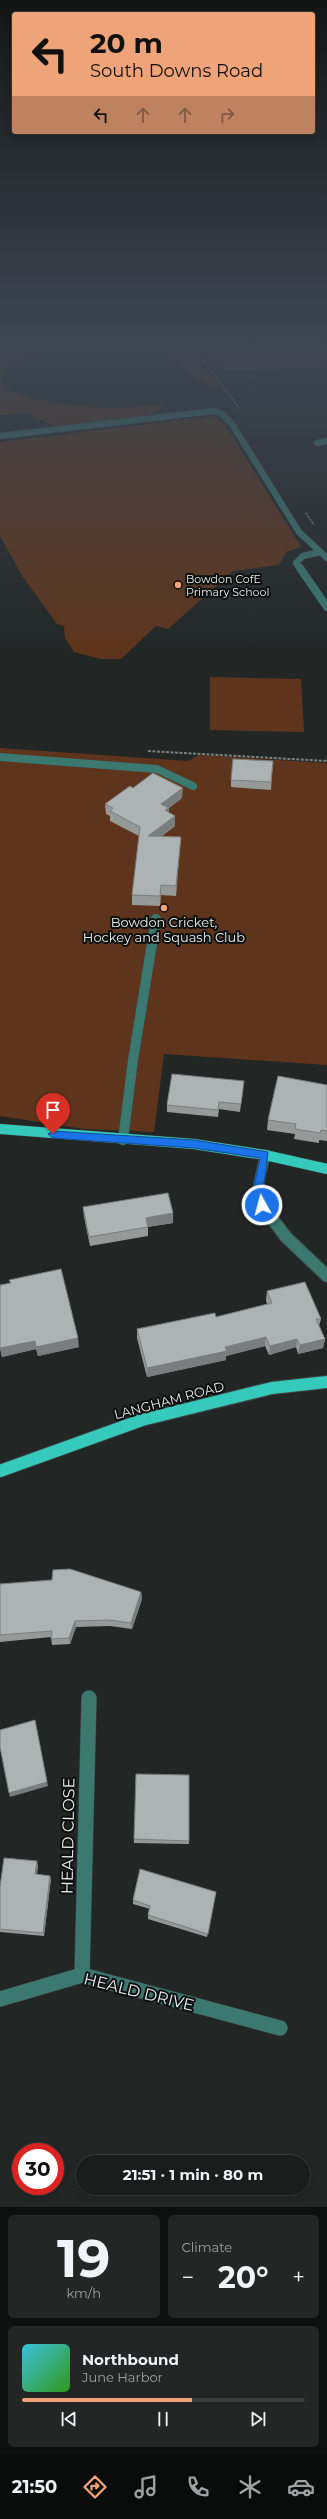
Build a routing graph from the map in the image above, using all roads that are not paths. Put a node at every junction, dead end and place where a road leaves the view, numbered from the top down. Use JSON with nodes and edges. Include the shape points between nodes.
{"nodes":[{"id":1,"x":246,"y":447,"type":"edge"},
{"id":2,"x":320,"y":552,"type":"junction"},
{"id":3,"x":327,"y":558,"type":"edge"},
{"id":4,"x":327,"y":607,"type":"edge"},
{"id":5,"x":0,"y":757,"type":"edge"},
{"id":6,"x":193,"y":786,"type":"dead end"},
{"id":7,"x":156,"y":919,"type":"dead end"},
{"id":8,"x":0,"y":1128,"type":"edge"},
{"id":9,"x":123,"y":1140,"type":"junction"},
{"id":10,"x":265,"y":1155,"type":"junction"},
{"id":11,"x":327,"y":1168,"type":"edge"},
{"id":12,"x":327,"y":1276,"type":"edge"},
{"id":13,"x":327,"y":1382,"type":"edge"},
{"id":14,"x":0,"y":1471,"type":"edge"},
{"id":15,"x":89,"y":1698,"type":"dead end"},
{"id":16,"x":82,"y":1975,"type":"junction"},
{"id":17,"x":0,"y":1999,"type":"edge"},
{"id":18,"x":280,"y":2028,"type":"dead end"}],
"edges":[{"from":1,"to":2,"type":"street","via":[[299,532]]},
{"from":2,"to":3,"type":"street"},
{"from":2,"to":4,"type":"street","via":[[303,556],[296,563]]},
{"from":5,"to":6,"type":"street","via":[[157,769]]},
{"from":7,"to":9,"type":"street"},
{"from":8,"to":9,"type":"main road"},
{"from":9,"to":10,"type":"main road","via":[[194,1144]]},
{"from":10,"to":11,"type":"main road"},
{"from":10,"to":12,"type":"street","via":[[258,1191],[262,1205],[270,1220]]},
{"from":13,"to":14,"type":"main road","name":"LANGHAM ROAD","via":[[272,1388],[142,1420]]},
{"from":15,"to":16,"type":"street","name":"HEALD CLOSE"},
{"from":16,"to":17,"type":"street","name":"HEALD DRIVE"},
{"from":16,"to":18,"type":"street","name":"HEALD DRIVE"}]}
